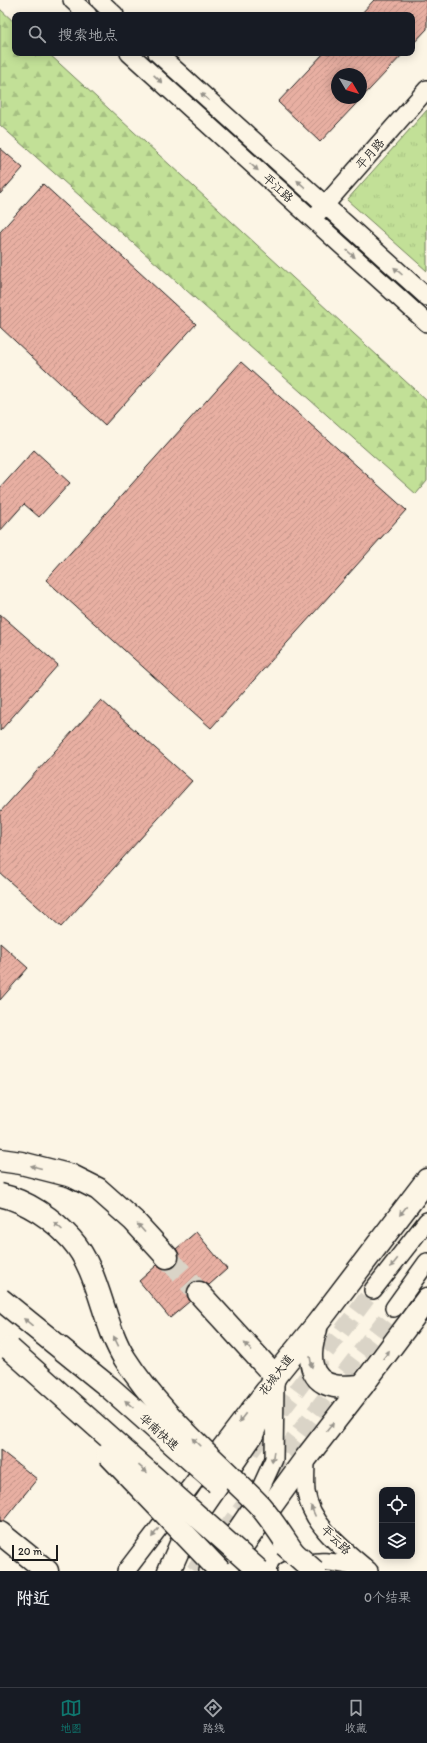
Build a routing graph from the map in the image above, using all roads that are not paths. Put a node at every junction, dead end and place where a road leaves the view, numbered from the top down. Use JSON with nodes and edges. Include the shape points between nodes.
{"nodes":[{"id":1,"x":72,"y":0,"type":"edge"},
{"id":2,"x":99,"y":0,"type":"edge"},
{"id":3,"x":85,"y":12,"type":"edge"},
{"id":4,"x":112,"y":12,"type":"edge"},
{"id":5,"x":132,"y":56,"type":"edge"},
{"id":6,"x":160,"y":56,"type":"edge"},
{"id":7,"x":427,"y":89,"type":"edge"},
{"id":8,"x":325,"y":206,"type":"junction"},
{"id":9,"x":312,"y":219,"type":"junction"},
{"id":10,"x":427,"y":297,"type":"edge"},
{"id":11,"x":427,"y":323,"type":"edge"},
{"id":12,"x":0,"y":1160,"type":"edge"},
{"id":13,"x":427,"y":1180,"type":"edge"},
{"id":14,"x":0,"y":1195,"type":"edge"},
{"id":15,"x":427,"y":1221,"type":"edge"},
{"id":16,"x":167,"y":1257,"type":"tunnel mouth"},
{"id":17,"x":427,"y":1262,"type":"edge"},
{"id":18,"x":373,"y":1290,"type":"tunnel mouth"},
{"id":19,"x":199,"y":1293,"type":"tunnel mouth"},
{"id":20,"x":0,"y":1298,"type":"edge"},
{"id":21,"x":427,"y":1299,"type":"edge"},
{"id":22,"x":394,"y":1308,"type":"tunnel mouth"},
{"id":23,"x":317,"y":1324,"type":"junction"},
{"id":24,"x":5,"y":1344,"type":"edge"},
{"id":25,"x":275,"y":1376,"type":"junction"},
{"id":26,"x":362,"y":1386,"type":"junction"},
{"id":27,"x":306,"y":1458,"type":"junction"},
{"id":28,"x":0,"y":1533,"type":"edge"},
{"id":29,"x":291,"y":1563,"type":"edge"},
{"id":30,"x":368,"y":1570,"type":"edge"},
{"id":31,"x":47,"y":1571,"type":"edge"},
{"id":32,"x":126,"y":1571,"type":"edge"},
{"id":33,"x":169,"y":1571,"type":"edge"},
{"id":34,"x":208,"y":1571,"type":"edge"},
{"id":35,"x":220,"y":1571,"type":"edge"},
{"id":36,"x":224,"y":1571,"type":"edge"},
{"id":37,"x":259,"y":1571,"type":"edge"},
{"id":38,"x":314,"y":1571,"type":"edge"}],
"edges":[{"from":1,"to":3,"type":"street"},
{"from":2,"to":4,"type":"street"},
{"from":5,"to":9,"type":"street","name":"平江路","one_way":true},
{"from":8,"to":6,"type":"street","name":"平江路","one_way":true},
{"from":7,"to":8,"type":"street","name":"平月路"},
{"from":8,"to":9,"type":"street","name":"平月路"},
{"from":10,"to":8,"type":"street","name":"平江路","one_way":true},
{"from":9,"to":11,"type":"street","name":"平江路","one_way":true},
{"from":16,"to":12,"type":"main road","one_way":true,"via":[[134,1221],[98,1189],[72,1176]]},
{"from":13,"to":23,"type":"main road","name":"花城大道","one_way":true},
{"from":29,"to":14,"type":"main road","one_way":true,"bridge":true,"via":[[260,1506],[159,1405],[125,1359],[112,1333],[86,1262],[72,1240],[56,1224],[33,1209]]},
{"from":15,"to":18,"type":"street","one_way":true},
{"from":17,"to":22,"type":"street"},
{"from":25,"to":19,"type":"main road","one_way":true},
{"from":29,"to":20,"type":"main road","name":"华南快速","one_way":true,"bridge":true,"via":[[110,1388]]},
{"from":26,"to":21,"type":"main road","one_way":true},
{"from":23,"to":25,"type":"main road","name":"花城大道"},
{"from":23,"to":26,"type":"main road","one_way":true,"via":[[310,1345],[312,1368],[317,1378],[334,1386]]},
{"from":24,"to":35,"type":"main road","bridge":true},
{"from":24,"to":37,"type":"main road","one_way":true,"bridge":true},
{"from":25,"to":32,"type":"street","name":"花城大道","one_way":true},
{"from":25,"to":33,"type":"main road","via":[[252,1435],[188,1528]]},
{"from":25,"to":34,"type":"street","one_way":true,"via":[[274,1459],[253,1505]]},
{"from":27,"to":26,"type":"main road","one_way":true},
{"from":30,"to":27,"type":"street","name":"平云路","one_way":true,"via":[[320,1526],[306,1493]]},
{"from":27,"to":36,"type":"main road"},
{"from":28,"to":31,"type":"main road"},
{"from":29,"to":30,"type":"street","via":[[301,1565],[320,1561],[340,1562]]},
{"from":29,"to":38,"type":"main road","name":"华南快速","bridge":true}]}
